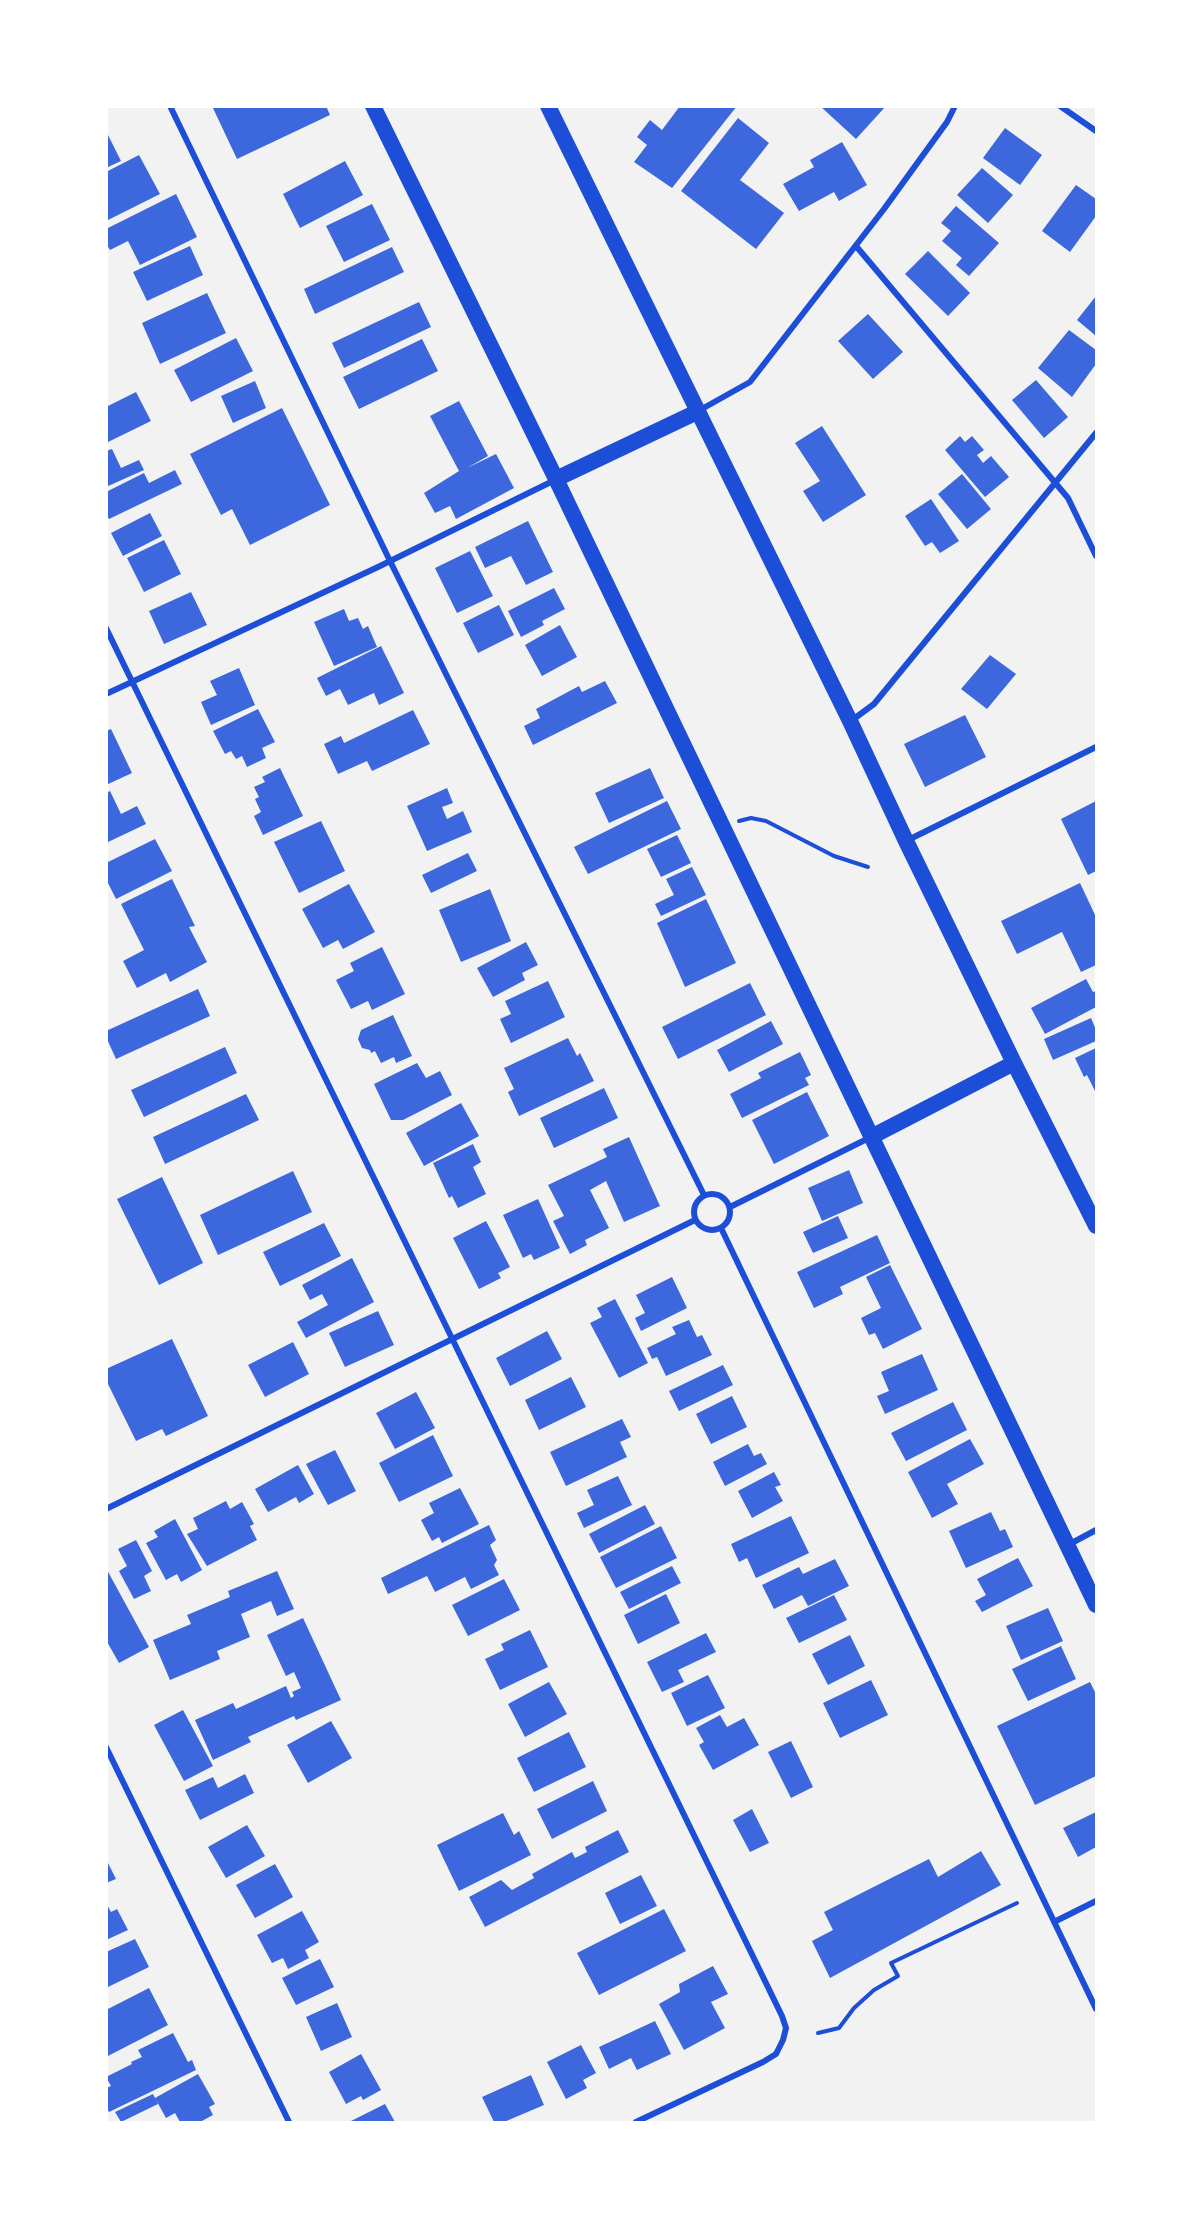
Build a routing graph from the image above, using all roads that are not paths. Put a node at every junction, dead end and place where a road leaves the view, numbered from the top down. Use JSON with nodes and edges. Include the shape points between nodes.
{"nodes":[{"id":1,"x":170,"y":106,"type":"edge"},
{"id":2,"x":373,"y":106,"type":"edge"},
{"id":3,"x":548,"y":106,"type":"edge"},
{"id":4,"x":955,"y":106,"type":"edge"},
{"id":5,"x":1060,"y":106,"type":"edge"},
{"id":6,"x":1096,"y":131,"type":"edge"},
{"id":7,"x":856,"y":246,"type":"junction"},
{"id":8,"x":697,"y":412,"type":"junction"},
{"id":9,"x":1096,"y":433,"type":"edge"},
{"id":10,"x":556,"y":479,"type":"junction"},
{"id":11,"x":1056,"y":485,"type":"junction"},
{"id":12,"x":1096,"y":556,"type":"edge"},
{"id":13,"x":390,"y":561,"type":"junction"},
{"id":14,"x":106,"y":628,"type":"edge"},
{"id":15,"x":133,"y":681,"type":"junction"},
{"id":16,"x":106,"y":694,"type":"edge"},
{"id":17,"x":850,"y":721,"type":"junction"},
{"id":18,"x":1096,"y":747,"type":"edge"},
{"id":19,"x":906,"y":841,"type":"junction"},
{"id":20,"x":1014,"y":1063,"type":"junction"},
{"id":21,"x":871,"y":1137,"type":"junction"},
{"id":22,"x":704,"y":1195,"type":"junction"},
{"id":23,"x":730,"y":1207,"type":"junction"},
{"id":24,"x":695,"y":1220,"type":"junction"},
{"id":25,"x":1096,"y":1226,"type":"edge"},
{"id":26,"x":721,"y":1228,"type":"junction"},
{"id":27,"x":452,"y":1339,"type":"junction"},
{"id":28,"x":106,"y":1509,"type":"edge"},
{"id":29,"x":1096,"y":1530,"type":"edge"},
{"id":30,"x":1067,"y":1545,"type":"junction"},
{"id":31,"x":1096,"y":1605,"type":"edge"},
{"id":32,"x":106,"y":1747,"type":"edge"},
{"id":33,"x":1096,"y":1901,"type":"edge"},
{"id":34,"x":1054,"y":1922,"type":"junction"},
{"id":35,"x":1096,"y":2009,"type":"edge"},
{"id":36,"x":289,"y":2122,"type":"edge"},
{"id":37,"x":636,"y":2122,"type":"edge"}],
"edges":[{"from":1,"to":13,"type":"street"},
{"from":2,"to":10,"type":"highway"},
{"from":3,"to":8,"type":"highway"},
{"from":4,"to":7,"type":"street"},
{"from":5,"to":6,"type":"street"},
{"from":7,"to":8,"type":"street","via":[[750,382]]},
{"from":7,"to":11,"type":"street"},
{"from":8,"to":10,"type":"highway"},
{"from":8,"to":17,"type":"highway"},
{"from":9,"to":11,"type":"street"},
{"from":10,"to":13,"type":"street"},
{"from":10,"to":21,"type":"highway"},
{"from":11,"to":12,"type":"street","via":[[1068,498]]},
{"from":11,"to":17,"type":"street","via":[[874,704]]},
{"from":13,"to":15,"type":"street"},
{"from":13,"to":22,"type":"street"},
{"from":14,"to":15,"type":"street"},
{"from":15,"to":16,"type":"street"},
{"from":15,"to":27,"type":"street"},
{"from":17,"to":19,"type":"highway"},
{"from":18,"to":19,"type":"street"},
{"from":19,"to":20,"type":"highway"},
{"from":20,"to":21,"type":"highway"},
{"from":20,"to":25,"type":"highway"},
{"from":21,"to":23,"type":"street"},
{"from":21,"to":30,"type":"highway"},
{"from":22,"to":23,"type":"street","via":[[716,1194]]},
{"from":22,"to":24,"type":"street","via":[[695,1205]]},
{"from":23,"to":26,"type":"street","via":[[729,1219]]},
{"from":24,"to":26,"type":"street","via":[[708,1230]]},
{"from":24,"to":27,"type":"street"},
{"from":26,"to":34,"type":"street"},
{"from":27,"to":28,"type":"street"},
{"from":27,"to":37,"type":"street","via":[[786,2028],[776,2054]]},
{"from":29,"to":30,"type":"street"},
{"from":30,"to":31,"type":"highway"},
{"from":32,"to":36,"type":"street"},
{"from":33,"to":34,"type":"street"},
{"from":34,"to":35,"type":"street"}]}
